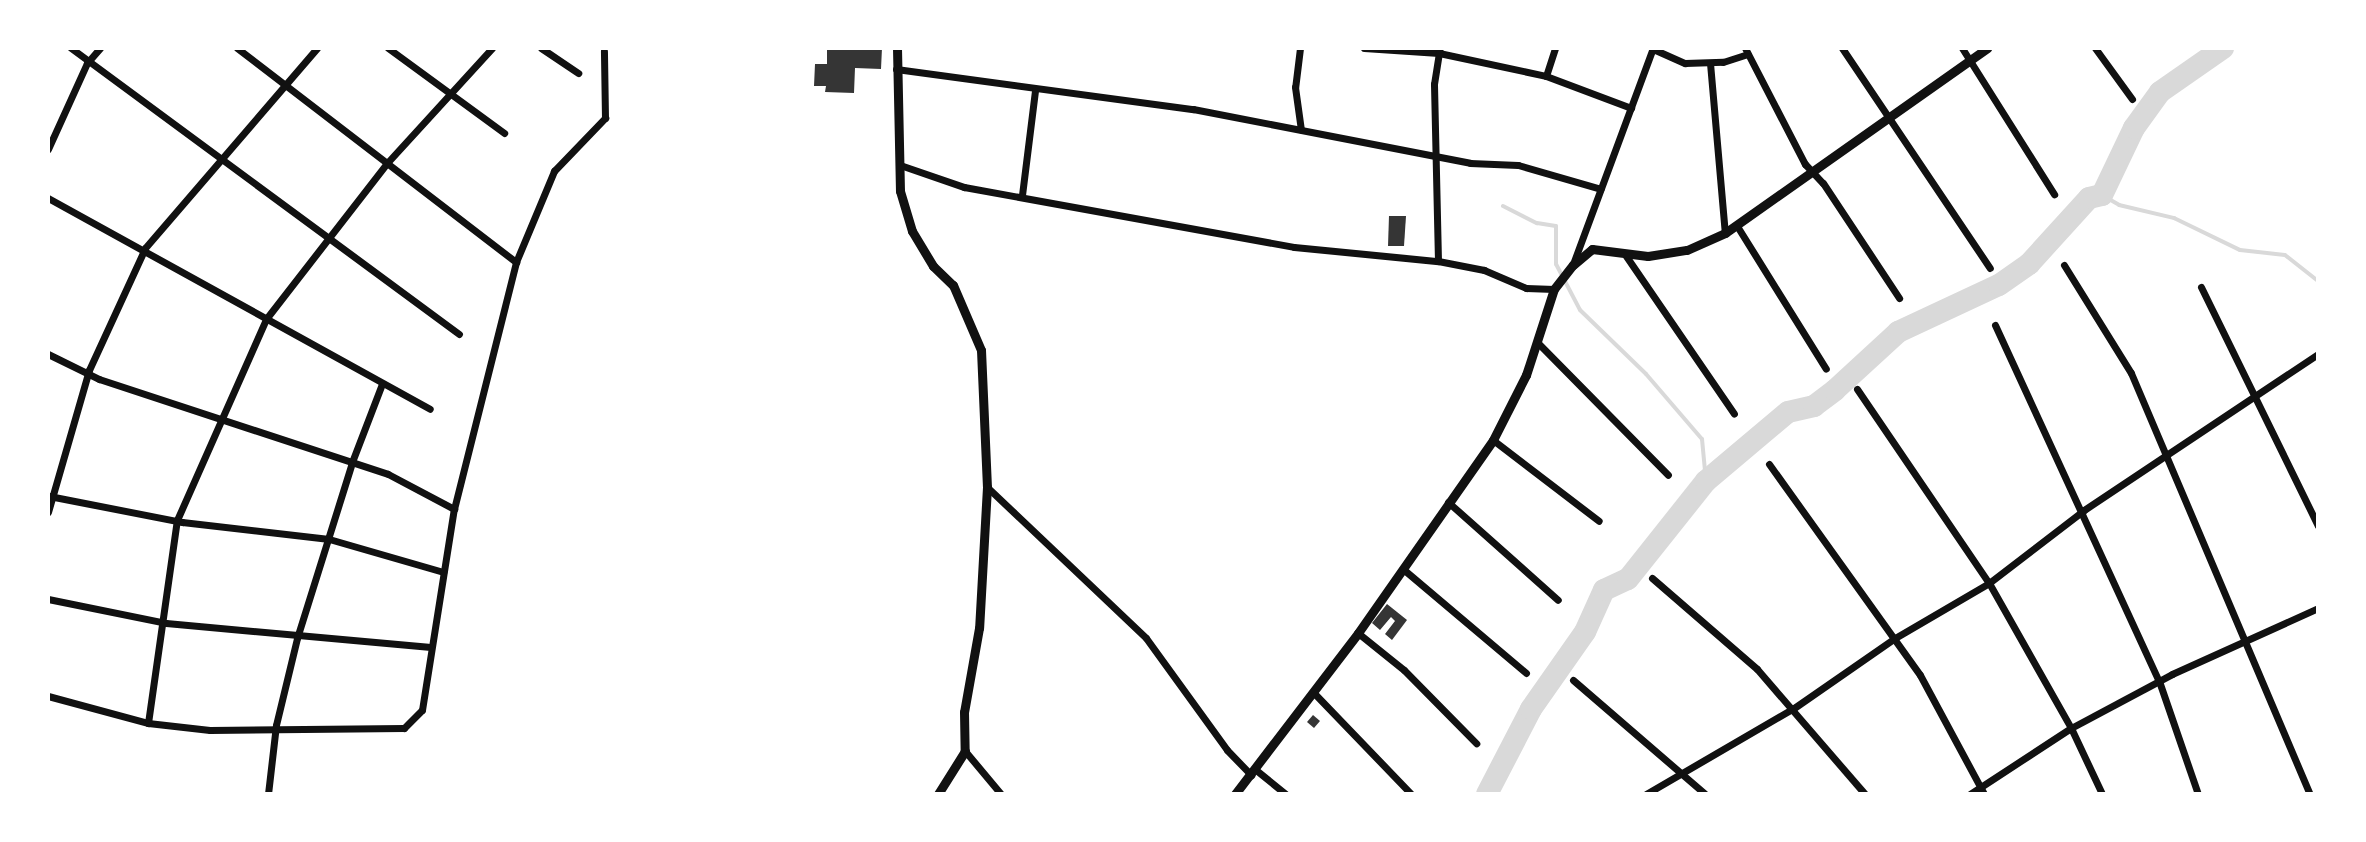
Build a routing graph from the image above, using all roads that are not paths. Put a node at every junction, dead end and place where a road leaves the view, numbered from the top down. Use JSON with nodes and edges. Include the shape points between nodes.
{"nodes":[{"id":1,"x":71,"y":48,"type":"edge"},
{"id":2,"x":100,"y":48,"type":"edge"},
{"id":3,"x":237,"y":48,"type":"edge"},
{"id":4,"x":317,"y":48,"type":"edge"},
{"id":5,"x":388,"y":48,"type":"edge"},
{"id":6,"x":492,"y":48,"type":"edge"},
{"id":7,"x":541,"y":48,"type":"edge"},
{"id":8,"x":897,"y":48,"type":"edge"},
{"id":9,"x":1300,"y":48,"type":"edge"},
{"id":10,"x":1364,"y":48,"type":"edge"},
{"id":11,"x":1555,"y":48,"type":"edge"},
{"id":12,"x":1653,"y":48,"type":"edge"},
{"id":13,"x":1842,"y":48,"type":"edge"},
{"id":14,"x":1962,"y":48,"type":"edge"},
{"id":15,"x":1987,"y":48,"type":"edge"},
{"id":16,"x":2095,"y":48,"type":"edge"},
{"id":17,"x":604,"y":51,"type":"dead end"},
{"id":18,"x":1440,"y":51,"type":"edge"},
{"id":19,"x":1747,"y":51,"type":"edge"},
{"id":20,"x":87,"y":63,"type":"junction"},
{"id":21,"x":1710,"y":63,"type":"junction"},
{"id":22,"x":1969,"y":64,"type":"junction"},
{"id":23,"x":896,"y":69,"type":"junction"},
{"id":24,"x":578,"y":73,"type":"dead end"},
{"id":25,"x":1546,"y":76,"type":"junction"},
{"id":26,"x":286,"y":83,"type":"junction"},
{"id":27,"x":1035,"y":91,"type":"junction"},
{"id":28,"x":446,"y":94,"type":"junction"},
{"id":29,"x":2132,"y":99,"type":"dead end"},
{"id":30,"x":1631,"y":108,"type":"junction"},
{"id":31,"x":1889,"y":121,"type":"junction"},
{"id":32,"x":1301,"y":130,"type":"junction"},
{"id":33,"x":504,"y":133,"type":"dead end"},
{"id":34,"x":49,"y":143,"type":"edge"},
{"id":35,"x":1437,"y":156,"type":"junction"},
{"id":36,"x":219,"y":160,"type":"junction"},
{"id":37,"x":387,"y":163,"type":"junction"},
{"id":38,"x":900,"y":165,"type":"junction"},
{"id":39,"x":1815,"y":174,"type":"junction"},
{"id":40,"x":1601,"y":189,"type":"junction"},
{"id":41,"x":2054,"y":194,"type":"dead end"},
{"id":42,"x":1022,"y":195,"type":"junction"},
{"id":43,"x":48,"y":198,"type":"edge"},
{"id":44,"x":1737,"y":226,"type":"junction"},
{"id":45,"x":1725,"y":233,"type":"junction"},
{"id":46,"x":328,"y":241,"type":"junction"},
{"id":47,"x":145,"y":248,"type":"junction"},
{"id":48,"x":1626,"y":256,"type":"junction"},
{"id":49,"x":1438,"y":261,"type":"junction"},
{"id":50,"x":516,"y":262,"type":"junction"},
{"id":51,"x":1573,"y":265,"type":"junction"},
{"id":52,"x":2064,"y":265,"type":"dead end"},
{"id":53,"x":1990,"y":268,"type":"dead end"},
{"id":54,"x":2201,"y":287,"type":"dead end"},
{"id":55,"x":1554,"y":289,"type":"junction"},
{"id":56,"x":1899,"y":298,"type":"dead end"},
{"id":57,"x":266,"y":319,"type":"junction"},
{"id":58,"x":1995,"y":325,"type":"dead end"},
{"id":59,"x":459,"y":334,"type":"dead end"},
{"id":60,"x":1538,"y":343,"type":"junction"},
{"id":61,"x":48,"y":354,"type":"edge"},
{"id":62,"x":2318,"y":354,"type":"edge"},
{"id":63,"x":1826,"y":369,"type":"dead end"},
{"id":64,"x":89,"y":370,"type":"junction"},
{"id":65,"x":382,"y":384,"type":"junction"},
{"id":66,"x":1857,"y":389,"type":"dead end"},
{"id":67,"x":2252,"y":396,"type":"junction"},
{"id":68,"x":430,"y":409,"type":"dead end"},
{"id":69,"x":1734,"y":414,"type":"dead end"},
{"id":70,"x":220,"y":420,"type":"junction"},
{"id":71,"x":1493,"y":440,"type":"junction"},
{"id":72,"x":2166,"y":459,"type":"junction"},
{"id":73,"x":352,"y":462,"type":"junction"},
{"id":74,"x":1769,"y":464,"type":"dead end"},
{"id":75,"x":1668,"y":475,"type":"dead end"},
{"id":76,"x":987,"y":487,"type":"junction"},
{"id":77,"x":50,"y":496,"type":"edge"},
{"id":78,"x":1448,"y":502,"type":"junction"},
{"id":79,"x":454,"y":509,"type":"junction"},
{"id":80,"x":2084,"y":510,"type":"junction"},
{"id":81,"x":48,"y":512,"type":"edge"},
{"id":82,"x":177,"y":520,"type":"junction"},
{"id":83,"x":1599,"y":521,"type":"dead end"},
{"id":84,"x":2318,"y":526,"type":"edge"},
{"id":85,"x":329,"y":539,"type":"junction"},
{"id":86,"x":1403,"y":569,"type":"junction"},
{"id":87,"x":443,"y":572,"type":"junction"},
{"id":88,"x":1652,"y":578,"type":"dead end"},
{"id":89,"x":1989,"y":583,"type":"junction"},
{"id":90,"x":48,"y":599,"type":"edge"},
{"id":91,"x":1558,"y":600,"type":"dead end"},
{"id":92,"x":2318,"y":608,"type":"edge"},
{"id":93,"x":166,"y":623,"type":"junction"},
{"id":94,"x":1358,"y":633,"type":"junction"},
{"id":95,"x":297,"y":638,"type":"junction"},
{"id":96,"x":1895,"y":638,"type":"junction"},
{"id":97,"x":2245,"y":642,"type":"junction"},
{"id":98,"x":428,"y":647,"type":"junction"},
{"id":99,"x":1526,"y":673,"type":"dead end"},
{"id":100,"x":1573,"y":680,"type":"dead end"},
{"id":101,"x":2159,"y":681,"type":"junction"},
{"id":102,"x":1313,"y":692,"type":"junction"},
{"id":103,"x":48,"y":696,"type":"edge"},
{"id":104,"x":1794,"y":708,"type":"junction"},
{"id":105,"x":148,"y":723,"type":"junction"},
{"id":106,"x":276,"y":725,"type":"junction"},
{"id":107,"x":2071,"y":728,"type":"junction"},
{"id":108,"x":1476,"y":743,"type":"dead end"},
{"id":109,"x":965,"y":751,"type":"junction"},
{"id":110,"x":1253,"y":772,"type":"junction"},
{"id":111,"x":1680,"y":774,"type":"junction"},
{"id":112,"x":1982,"y":791,"type":"edge"},
{"id":113,"x":268,"y":794,"type":"edge"},
{"id":114,"x":938,"y":794,"type":"edge"},
{"id":115,"x":1001,"y":794,"type":"edge"},
{"id":116,"x":1235,"y":794,"type":"edge"},
{"id":117,"x":1286,"y":794,"type":"edge"},
{"id":118,"x":1411,"y":794,"type":"edge"},
{"id":119,"x":1646,"y":794,"type":"edge"},
{"id":120,"x":1705,"y":794,"type":"edge"},
{"id":121,"x":1865,"y":794,"type":"edge"},
{"id":122,"x":1970,"y":794,"type":"edge"},
{"id":123,"x":2102,"y":794,"type":"edge"},
{"id":124,"x":2198,"y":794,"type":"edge"},
{"id":125,"x":2310,"y":794,"type":"edge"}],
"edges":[{"from":1,"to":20,"type":"street"},
{"from":2,"to":20,"type":"street"},
{"from":3,"to":26,"type":"street"},
{"from":4,"to":26,"type":"street"},
{"from":5,"to":28,"type":"street"},
{"from":6,"to":28,"type":"street"},
{"from":7,"to":24,"type":"street"},
{"from":8,"to":23,"type":"street"},
{"from":9,"to":32,"type":"street","via":[[1295,87]]},
{"from":10,"to":18,"type":"street"},
{"from":11,"to":25,"type":"street"},
{"from":12,"to":21,"type":"street","via":[[1685,63]]},
{"from":12,"to":30,"type":"street"},
{"from":13,"to":31,"type":"street"},
{"from":14,"to":22,"type":"street"},
{"from":15,"to":22,"type":"street"},
{"from":16,"to":29,"type":"street"},
{"from":17,"to":50,"type":"street","via":[[605,118],[554,171]]},
{"from":18,"to":25,"type":"street"},
{"from":18,"to":35,"type":"street","via":[[1434,84]]},
{"from":19,"to":21,"type":"street"},
{"from":19,"to":39,"type":"street"},
{"from":20,"to":34,"type":"street"},
{"from":20,"to":36,"type":"street"},
{"from":21,"to":45,"type":"street"},
{"from":22,"to":31,"type":"street"},
{"from":22,"to":41,"type":"street"},
{"from":23,"to":27,"type":"street"},
{"from":23,"to":38,"type":"street"},
{"from":25,"to":30,"type":"street"},
{"from":26,"to":36,"type":"street"},
{"from":26,"to":37,"type":"street"},
{"from":27,"to":32,"type":"street","via":[[1193,109]]},
{"from":27,"to":42,"type":"street"},
{"from":28,"to":33,"type":"street"},
{"from":28,"to":37,"type":"street"},
{"from":30,"to":40,"type":"street"},
{"from":31,"to":39,"type":"street"},
{"from":31,"to":53,"type":"street"},
{"from":32,"to":35,"type":"street"},
{"from":35,"to":40,"type":"street","via":[[1518,165]]},
{"from":35,"to":49,"type":"street"},
{"from":36,"to":46,"type":"street"},
{"from":36,"to":47,"type":"street"},
{"from":37,"to":46,"type":"street"},
{"from":37,"to":50,"type":"street"},
{"from":38,"to":42,"type":"street","via":[[964,187]]},
{"from":38,"to":76,"type":"street","via":[[900,191],[912,231],[933,266],[953,285],[981,350]]},
{"from":39,"to":44,"type":"street"},
{"from":39,"to":56,"type":"street"},
{"from":40,"to":51,"type":"street"},
{"from":42,"to":49,"type":"street","via":[[1294,247]]},
{"from":43,"to":47,"type":"street"},
{"from":44,"to":45,"type":"street"},
{"from":44,"to":63,"type":"street"},
{"from":45,"to":48,"type":"street","via":[[1687,250]]},
{"from":46,"to":57,"type":"street"},
{"from":46,"to":59,"type":"street"},
{"from":47,"to":57,"type":"street"},
{"from":47,"to":64,"type":"street"},
{"from":48,"to":51,"type":"street","via":[[1592,249]]},
{"from":48,"to":69,"type":"street"},
{"from":49,"to":55,"type":"street","via":[[1484,270],[1526,288]]},
{"from":50,"to":79,"type":"street"},
{"from":51,"to":55,"type":"street"},
{"from":52,"to":72,"type":"street","via":[[2131,373]]},
{"from":54,"to":67,"type":"street"},
{"from":55,"to":60,"type":"street"},
{"from":57,"to":65,"type":"street"},
{"from":57,"to":70,"type":"street"},
{"from":58,"to":80,"type":"street"},
{"from":60,"to":71,"type":"street"},
{"from":60,"to":75,"type":"street"},
{"from":61,"to":64,"type":"street"},
{"from":62,"to":67,"type":"street"},
{"from":64,"to":70,"type":"street","via":[[99,379]]},
{"from":64,"to":77,"type":"street"},
{"from":65,"to":68,"type":"street"},
{"from":65,"to":73,"type":"street"},
{"from":66,"to":89,"type":"street"},
{"from":67,"to":72,"type":"street"},
{"from":67,"to":84,"type":"street"},
{"from":70,"to":73,"type":"street"},
{"from":70,"to":82,"type":"street"},
{"from":71,"to":78,"type":"street"},
{"from":71,"to":83,"type":"street"},
{"from":72,"to":80,"type":"street"},
{"from":72,"to":97,"type":"street"},
{"from":73,"to":79,"type":"street","via":[[421,488]]},
{"from":73,"to":85,"type":"street"},
{"from":74,"to":96,"type":"street"},
{"from":76,"to":109,"type":"street","via":[[979,628],[964,712]]},
{"from":76,"to":110,"type":"street","via":[[1146,638],[1227,750]]},
{"from":77,"to":81,"type":"street"},
{"from":77,"to":82,"type":"street"},
{"from":78,"to":86,"type":"street"},
{"from":78,"to":91,"type":"street"},
{"from":79,"to":87,"type":"street"},
{"from":80,"to":89,"type":"street"},
{"from":80,"to":101,"type":"street"},
{"from":82,"to":85,"type":"street"},
{"from":82,"to":93,"type":"street"},
{"from":85,"to":87,"type":"street"},
{"from":85,"to":95,"type":"street"},
{"from":86,"to":94,"type":"street"},
{"from":86,"to":99,"type":"street"},
{"from":87,"to":98,"type":"street"},
{"from":88,"to":104,"type":"street","via":[[1718,631]]},
{"from":89,"to":96,"type":"street"},
{"from":89,"to":107,"type":"street"},
{"from":90,"to":93,"type":"street"},
{"from":92,"to":97,"type":"street"},
{"from":93,"to":95,"type":"street"},
{"from":93,"to":105,"type":"street"},
{"from":94,"to":102,"type":"street"},
{"from":94,"to":108,"type":"street","via":[[1404,670]]},
{"from":95,"to":98,"type":"street"},
{"from":95,"to":106,"type":"street"},
{"from":96,"to":104,"type":"street"},
{"from":96,"to":112,"type":"street"},
{"from":97,"to":101,"type":"street"},
{"from":97,"to":125,"type":"street"},
{"from":98,"to":106,"type":"street","via":[[422,710],[404,728]]},
{"from":100,"to":111,"type":"street"},
{"from":101,"to":107,"type":"street"},
{"from":101,"to":124,"type":"street"},
{"from":102,"to":110,"type":"street"},
{"from":102,"to":118,"type":"street"},
{"from":103,"to":105,"type":"street"},
{"from":104,"to":111,"type":"street"},
{"from":104,"to":121,"type":"street"},
{"from":105,"to":106,"type":"street","via":[[210,730]]},
{"from":106,"to":113,"type":"street"},
{"from":107,"to":112,"type":"street"},
{"from":107,"to":123,"type":"street"},
{"from":109,"to":114,"type":"street"},
{"from":109,"to":115,"type":"street"},
{"from":110,"to":116,"type":"street"},
{"from":110,"to":117,"type":"street"},
{"from":111,"to":119,"type":"street"},
{"from":111,"to":120,"type":"street"},
{"from":112,"to":122,"type":"street"}]}
